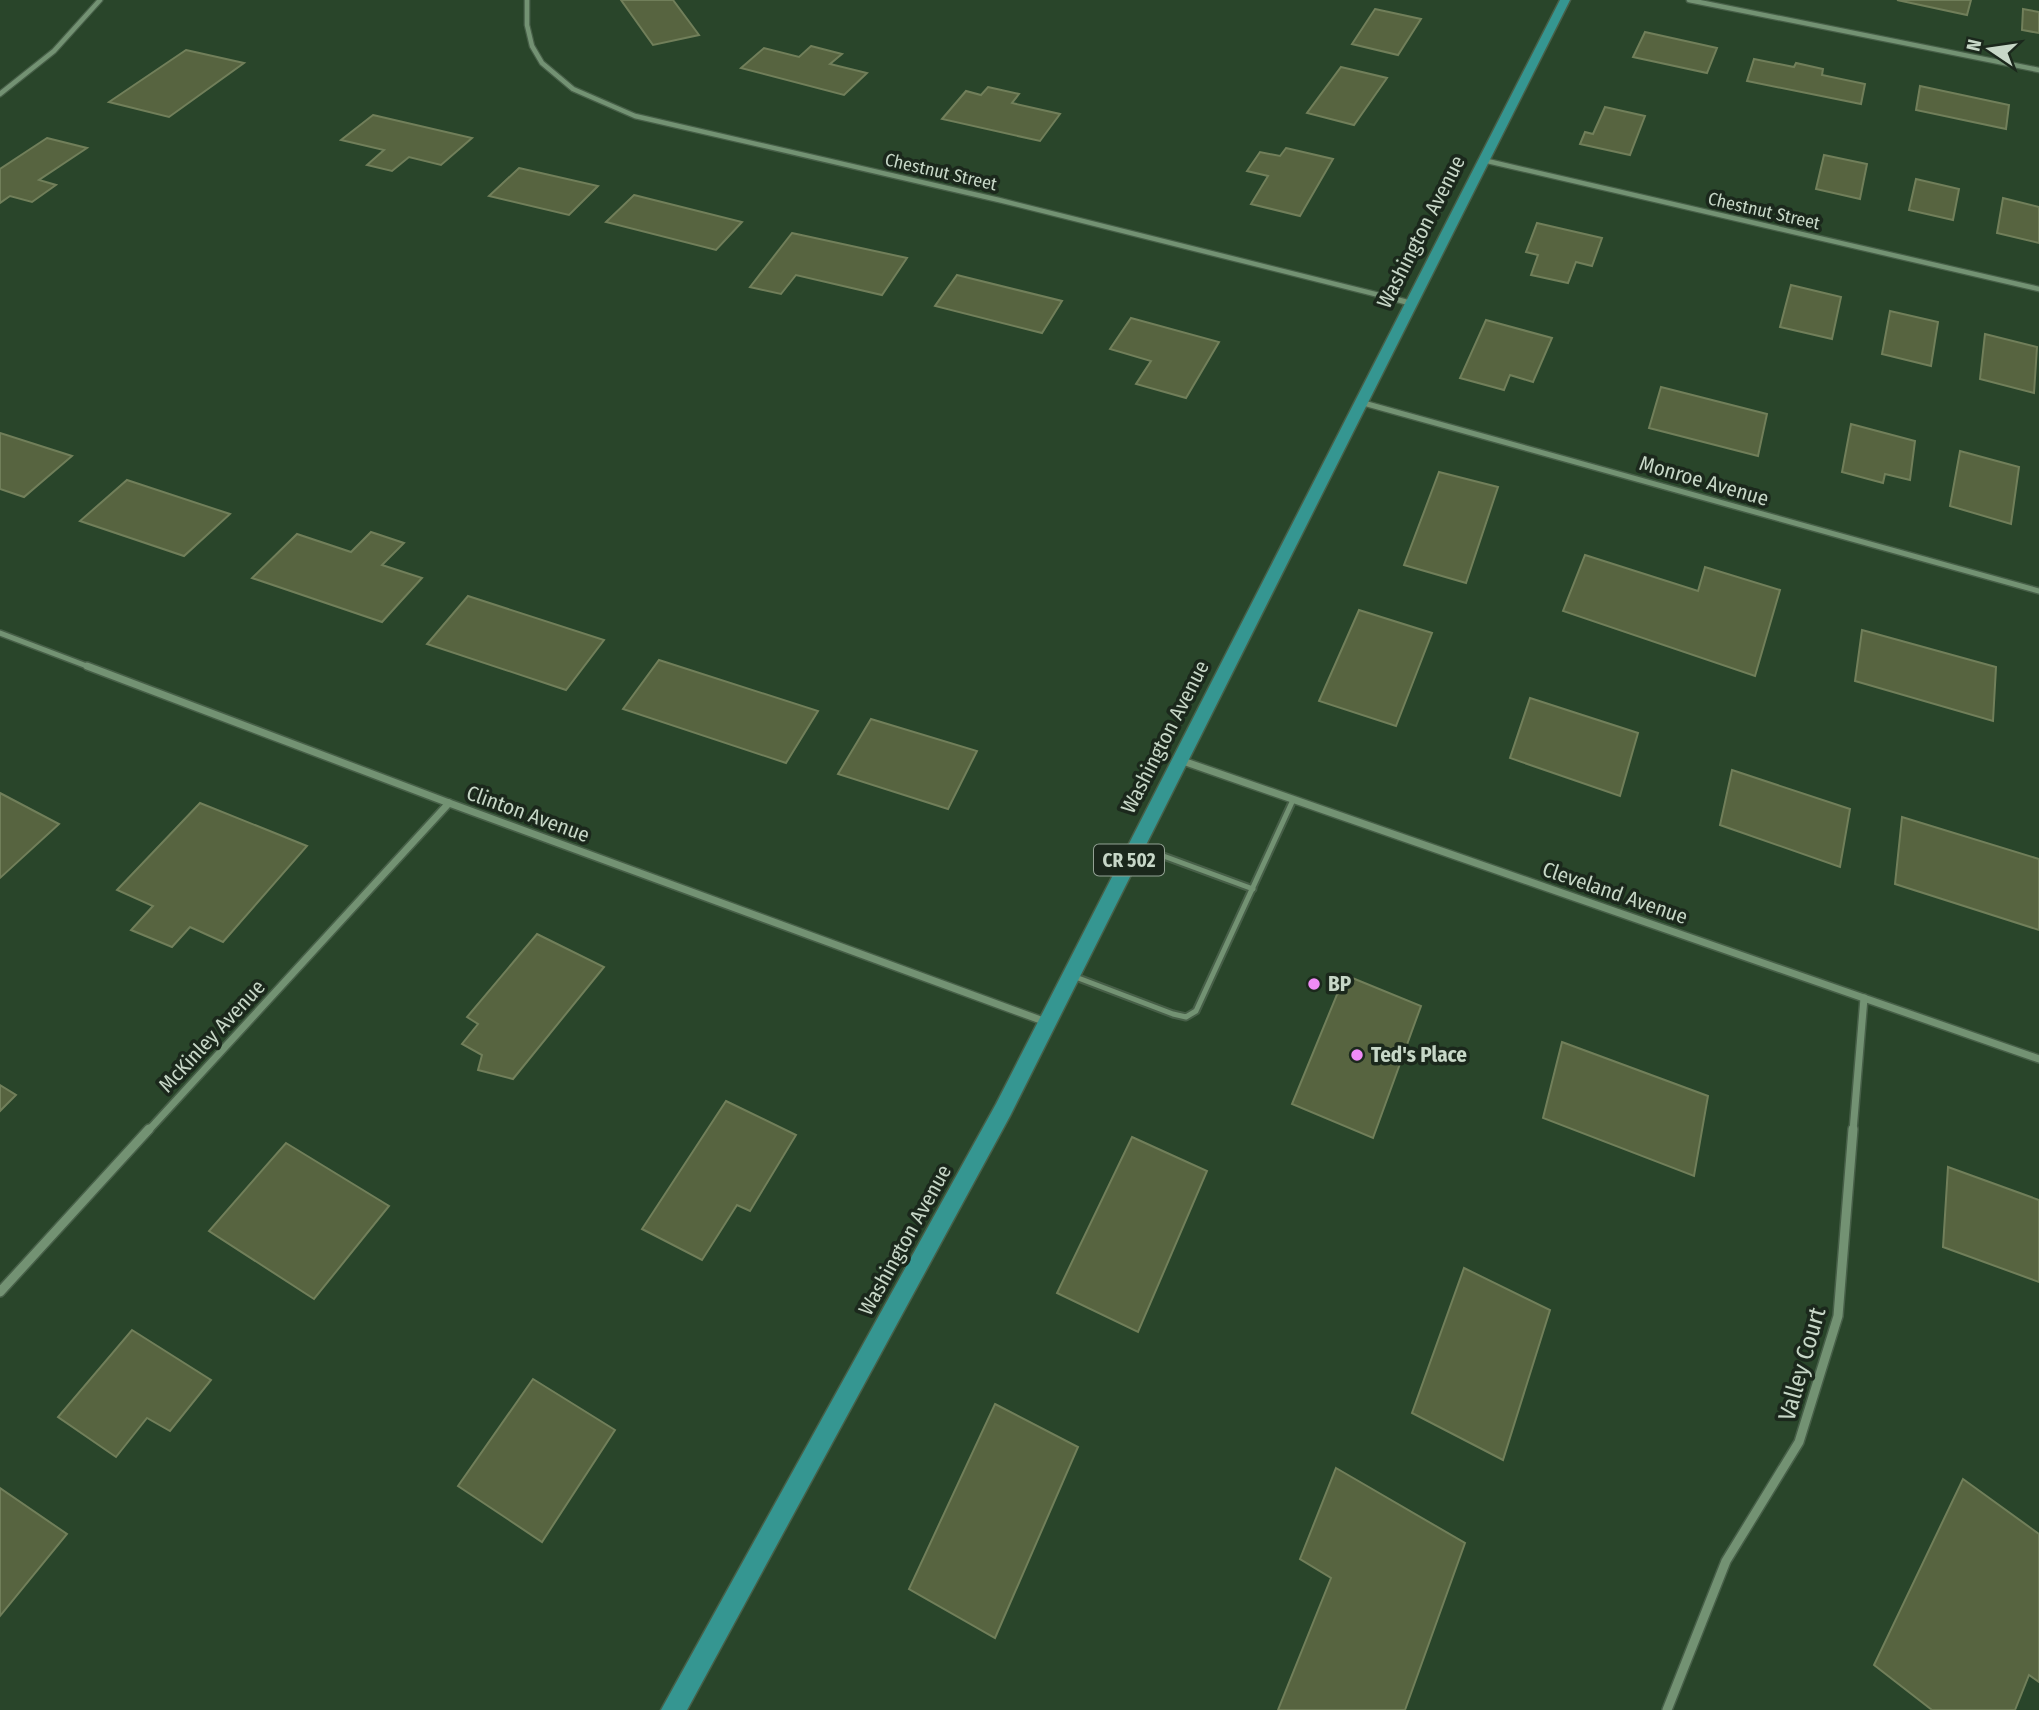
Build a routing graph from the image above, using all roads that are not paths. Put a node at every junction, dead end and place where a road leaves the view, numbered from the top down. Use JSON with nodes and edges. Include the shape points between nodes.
{"nodes":[{"id":1,"x":100,"y":0,"type":"edge"},
{"id":2,"x":527,"y":0,"type":"edge"},
{"id":3,"x":1565,"y":0,"type":"edge"},
{"id":4,"x":1689,"y":0,"type":"edge"},
{"id":5,"x":2039,"y":69,"type":"edge"},
{"id":6,"x":0,"y":94,"type":"edge"},
{"id":7,"x":1483,"y":160,"type":"junction"},
{"id":8,"x":2039,"y":289,"type":"edge"},
{"id":9,"x":1410,"y":303,"type":"junction"},
{"id":10,"x":1360,"y":402,"type":"junction"},
{"id":11,"x":2039,"y":590,"type":"edge"},
{"id":12,"x":0,"y":633,"type":"edge"},
{"id":13,"x":1179,"y":760,"type":"junction"},
{"id":14,"x":1293,"y":800,"type":"junction"},
{"id":15,"x":449,"y":803,"type":"junction"},
{"id":16,"x":1136,"y":846,"type":"junction"},
{"id":17,"x":1253,"y":889,"type":"junction"},
{"id":18,"x":1070,"y":975,"type":"junction"},
{"id":19,"x":1864,"y":998,"type":"junction"},
{"id":20,"x":1046,"y":1023,"type":"junction"},
{"id":21,"x":2039,"y":1059,"type":"edge"},
{"id":22,"x":0,"y":1292,"type":"edge"},
{"id":23,"x":673,"y":1710,"type":"edge"},
{"id":24,"x":1667,"y":1710,"type":"edge"}],
"edges":[{"from":1,"to":6,"type":"street","via":[[52,53]]},
{"from":2,"to":9,"type":"street","name":"Chestnut Street","via":[[528,41],[541,62],[574,89],[635,116],[999,200]]},
{"from":3,"to":7,"type":"main road","name":"Washington Avenue","number":"CR 502"},
{"from":4,"to":5,"type":"street"},
{"from":7,"to":8,"type":"street","name":"Chestnut Street"},
{"from":7,"to":9,"type":"main road","name":"Washington Avenue","number":"CR 502"},
{"from":9,"to":10,"type":"main road","name":"Washington Avenue","number":"CR 502"},
{"from":10,"to":11,"type":"street","name":"Monroe Avenue"},
{"from":10,"to":13,"type":"main road","name":"Washington Avenue","number":"CR 502"},
{"from":12,"to":15,"type":"street","name":"Clinton Avenue"},
{"from":13,"to":14,"type":"street","name":"Cleveland Avenue"},
{"from":13,"to":16,"type":"main road","name":"Washington Avenue","number":"CR 502"},
{"from":14,"to":17,"type":"lane"},
{"from":14,"to":19,"type":"street","name":"Cleveland Avenue"},
{"from":15,"to":20,"type":"street","name":"Clinton Avenue"},
{"from":15,"to":22,"type":"street","name":"McKinley Avenue"},
{"from":16,"to":17,"type":"lane"},
{"from":16,"to":18,"type":"main road","name":"Washington Avenue","number":"CR 502"},
{"from":17,"to":18,"type":"lane","via":[[1196,1012],[1186,1017]]},
{"from":18,"to":20,"type":"main road","name":"Washington Avenue","number":"CR 502"},
{"from":19,"to":21,"type":"street","name":"Cleveland Avenue"},
{"from":19,"to":24,"type":"street","name":"Valley Court","via":[[1838,1316],[1800,1442],[1726,1561]]},
{"from":20,"to":23,"type":"main road","name":"Washington Avenue","number":"CR 502","via":[[1003,1110]]}]}
